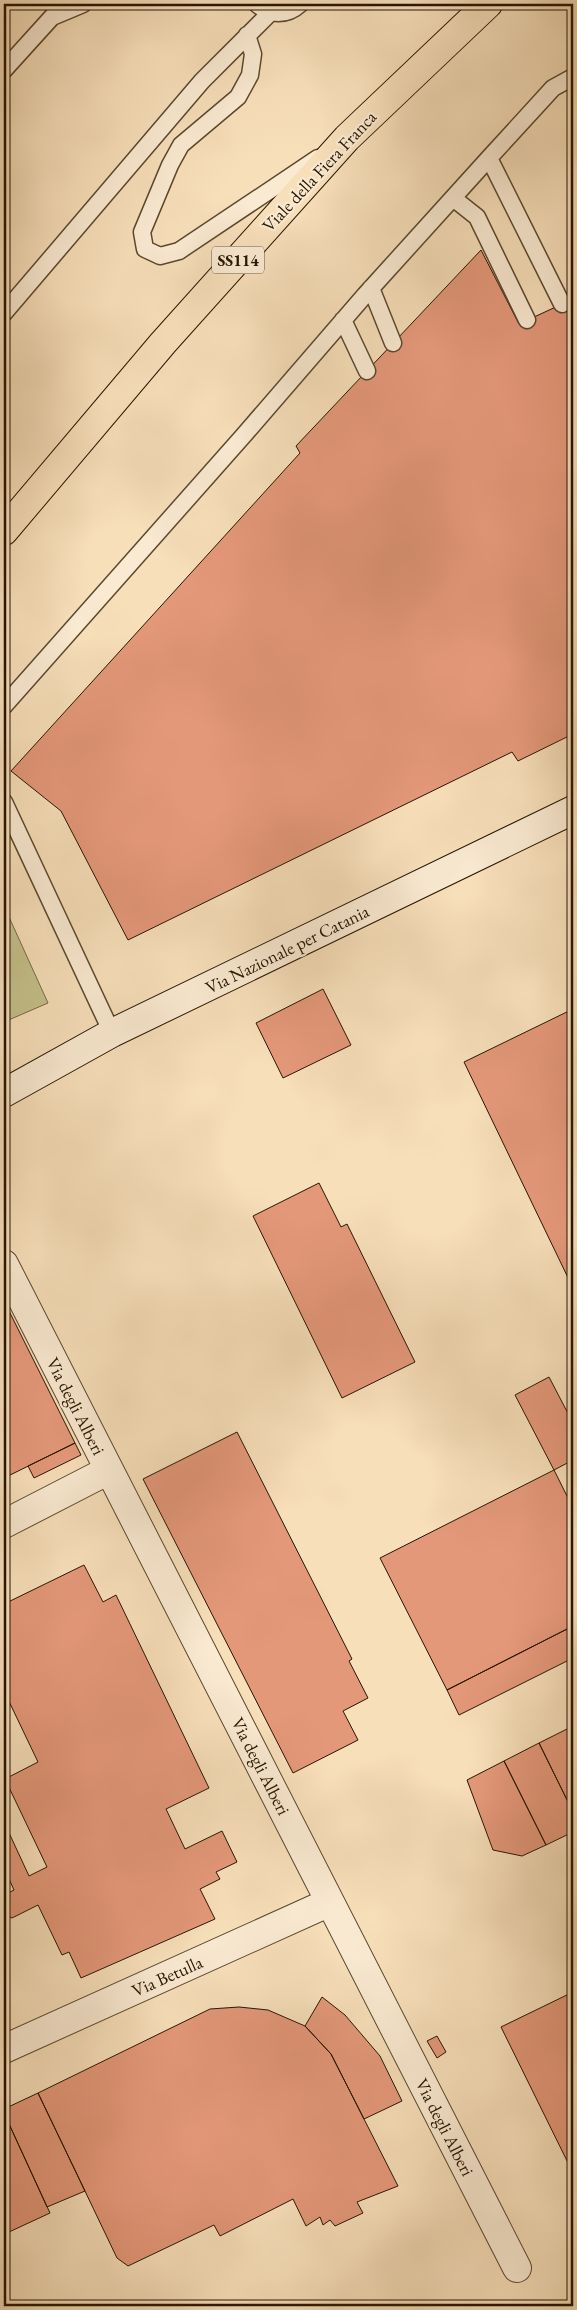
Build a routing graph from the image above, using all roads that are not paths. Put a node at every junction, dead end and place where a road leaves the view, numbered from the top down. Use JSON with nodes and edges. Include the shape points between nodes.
{"nodes":[{"id":1,"x":83,"y":4,"type":"edge"},
{"id":2,"x":300,"y":4,"type":"edge"},
{"id":3,"x":488,"y":4,"type":"edge"},
{"id":4,"x":264,"y":8,"type":"edge"},
{"id":5,"x":248,"y":35,"type":"junction"},
{"id":6,"x":4,"y":70,"type":"edge"},
{"id":7,"x":573,"y":77,"type":"edge"},
{"id":8,"x":346,"y":138,"type":"junction"},
{"id":9,"x":489,"y":158,"type":"junction"},
{"id":10,"x":453,"y":198,"type":"junction"},
{"id":11,"x":372,"y":288,"type":"junction"},
{"id":12,"x":562,"y":304,"type":"dead end"},
{"id":13,"x":4,"y":313,"type":"edge"},
{"id":14,"x":343,"y":320,"type":"junction"},
{"id":15,"x":527,"y":320,"type":"dead end"},
{"id":16,"x":393,"y":343,"type":"dead end"},
{"id":17,"x":366,"y":371,"type":"dead end"},
{"id":18,"x":4,"y":531,"type":"edge"},
{"id":19,"x":4,"y":706,"type":"edge"},
{"id":20,"x":4,"y":802,"type":"edge"},
{"id":21,"x":573,"y":810,"type":"edge"},
{"id":22,"x":112,"y":1033,"type":"junction"},
{"id":23,"x":4,"y":1074,"type":"edge"},
{"id":24,"x":4,"y":1093,"type":"edge"},
{"id":25,"x":4,"y":1264,"type":"edge"},
{"id":26,"x":109,"y":1470,"type":"junction"},
{"id":27,"x":4,"y":1524,"type":"edge"},
{"id":28,"x":330,"y":1902,"type":"junction"},
{"id":29,"x":4,"y":2049,"type":"edge"},
{"id":30,"x":517,"y":2268,"type":"dead end"}],
"edges":[{"from":1,"to":6,"type":"lane","via":[[52,17]]},
{"from":2,"to":4,"type":"lane","via":[[280,13]]},
{"from":3,"to":8,"type":"main road","name":"Viale della Fiera Franca","number":"SS114"},
{"from":4,"to":5,"type":"lane"},
{"from":5,"to":8,"type":"lane","via":[[253,54],[250,75],[238,97],[181,145],[142,232],[145,248],[160,256],[179,252]]},
{"from":5,"to":13,"type":"lane","via":[[202,81]]},
{"from":7,"to":9,"type":"lane","via":[[553,88]]},
{"from":8,"to":18,"type":"main road","name":"Viale della Fiera Franca","number":"SS114","via":[[163,344]]},
{"from":9,"to":10,"type":"lane"},
{"from":9,"to":12,"type":"lane"},
{"from":10,"to":11,"type":"lane"},
{"from":10,"to":15,"type":"lane","via":[[477,217]]},
{"from":11,"to":14,"type":"lane"},
{"from":11,"to":16,"type":"lane"},
{"from":14,"to":17,"type":"lane"},
{"from":14,"to":19,"type":"lane"},
{"from":20,"to":22,"type":"lane"},
{"from":21,"to":22,"type":"street","name":"Via Nazionale per Catania"},
{"from":22,"to":23,"type":"street","via":[[47,1054]]},
{"from":22,"to":24,"type":"street","name":"Via Nazionale per Catania"},
{"from":25,"to":26,"type":"street","name":"Via degli Alberi"},
{"from":26,"to":27,"type":"street"},
{"from":26,"to":28,"type":"street","name":"Via degli Alberi"},
{"from":28,"to":29,"type":"street","name":"Via Betulla"},
{"from":28,"to":30,"type":"street","name":"Via degli Alberi"}]}
